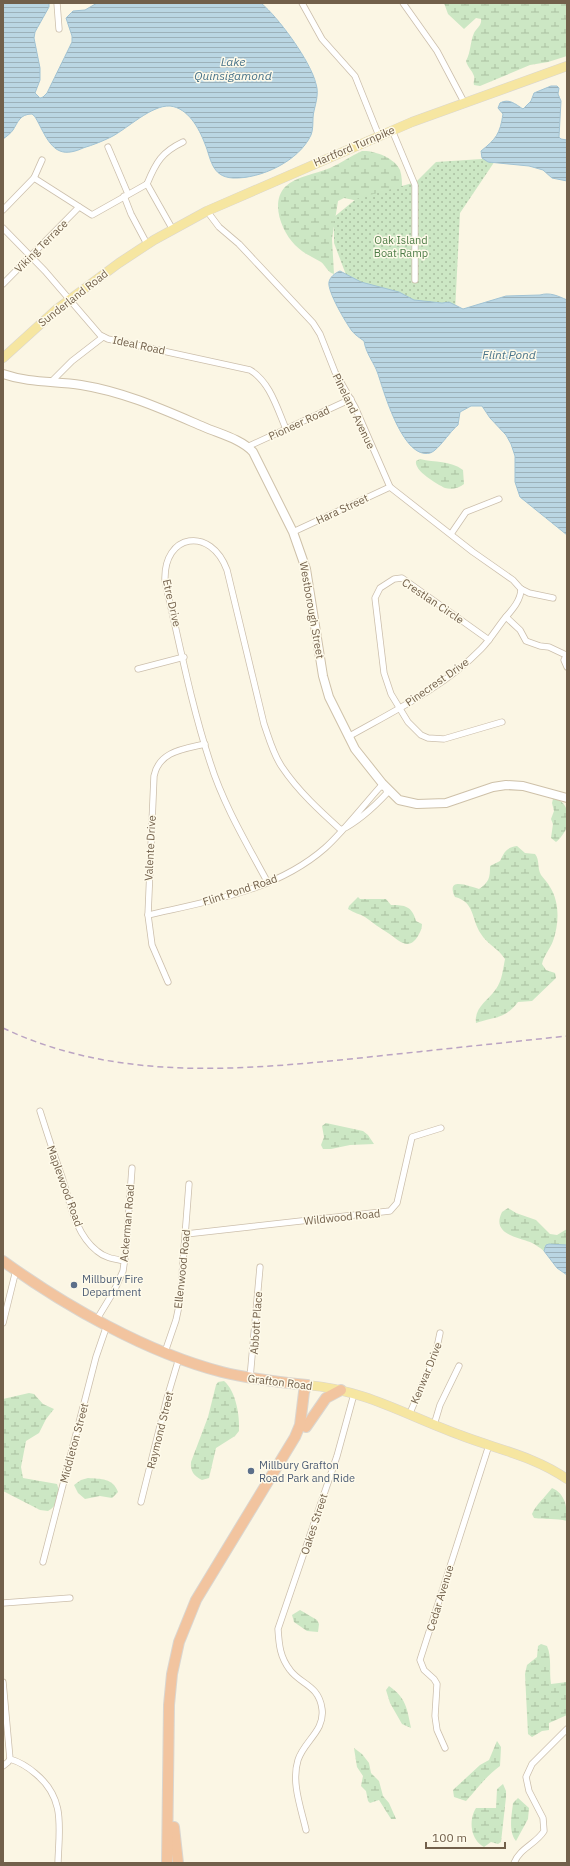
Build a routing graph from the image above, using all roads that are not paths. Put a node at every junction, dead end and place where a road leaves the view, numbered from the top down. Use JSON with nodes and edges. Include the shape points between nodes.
{"nodes":[{"id":1,"x":57,"y":3,"type":"edge"},
{"id":2,"x":302,"y":3,"type":"edge"},
{"id":3,"x":403,"y":3,"type":"edge"},
{"id":4,"x":60,"y":29,"type":"dead end"},
{"id":5,"x":567,"y":66,"type":"edge"},
{"id":6,"x":464,"y":102,"type":"junction"},
{"id":7,"x":392,"y":130,"type":"junction"},
{"id":8,"x":378,"y":136,"type":"junction"},
{"id":9,"x":183,"y":142,"type":"dead end"},
{"id":10,"x":108,"y":148,"type":"dead end"},
{"id":11,"x":42,"y":160,"type":"dead end"},
{"id":12,"x":34,"y":178,"type":"junction"},
{"id":13,"x":147,"y":184,"type":"junction"},
{"id":14,"x":126,"y":195,"type":"junction"},
{"id":15,"x":79,"y":207,"type":"junction"},
{"id":16,"x":3,"y":210,"type":"edge"},
{"id":17,"x":207,"y":211,"type":"junction"},
{"id":18,"x":3,"y":228,"type":"edge"},
{"id":19,"x":173,"y":230,"type":"junction"},
{"id":20,"x":148,"y":244,"type":"junction"},
{"id":21,"x":31,"y":257,"type":"junction"},
{"id":22,"x":415,"y":280,"type":"dead end"},
{"id":23,"x":3,"y":284,"type":"edge"},
{"id":24,"x":70,"y":299,"type":"junction"},
{"id":25,"x":103,"y":337,"type":"junction"},
{"id":26,"x":7,"y":352,"type":"edge"},
{"id":27,"x":3,"y":358,"type":"edge"},
{"id":28,"x":3,"y":374,"type":"edge"},
{"id":29,"x":51,"y":382,"type":"junction"},
{"id":30,"x":351,"y":398,"type":"junction"},
{"id":31,"x":286,"y":429,"type":"junction"},
{"id":32,"x":248,"y":447,"type":"junction"},
{"id":33,"x":390,"y":487,"type":"junction"},
{"id":34,"x":499,"y":499,"type":"dead end"},
{"id":35,"x":293,"y":532,"type":"junction"},
{"id":36,"x":451,"y":534,"type":"junction"},
{"id":37,"x":521,"y":589,"type":"junction"},
{"id":38,"x":553,"y":598,"type":"dead end"},
{"id":39,"x":506,"y":617,"type":"junction"},
{"id":40,"x":489,"y":640,"type":"junction"},
{"id":41,"x":567,"y":655,"type":"edge"},
{"id":42,"x":184,"y":658,"type":"junction"},
{"id":43,"x":567,"y":667,"type":"edge"},
{"id":44,"x":138,"y":669,"type":"dead end"},
{"id":45,"x":400,"y":707,"type":"junction"},
{"id":46,"x":502,"y":722,"type":"dead end"},
{"id":47,"x":348,"y":737,"type":"junction"},
{"id":48,"x":205,"y":744,"type":"junction"},
{"id":49,"x":386,"y":787,"type":"junction"},
{"id":50,"x":567,"y":798,"type":"edge"},
{"id":51,"x":340,"y":830,"type":"junction"},
{"id":52,"x":268,"y":883,"type":"junction"},
{"id":53,"x":148,"y":915,"type":"junction"},
{"id":54,"x":168,"y":982,"type":"dead end"},
{"id":55,"x":40,"y":1111,"type":"dead end"},
{"id":56,"x":441,"y":1128,"type":"dead end"},
{"id":57,"x":132,"y":1168,"type":"dead end"},
{"id":58,"x":189,"y":1184,"type":"dead end"},
{"id":59,"x":186,"y":1234,"type":"junction"},
{"id":60,"x":3,"y":1261,"type":"edge"},
{"id":61,"x":125,"y":1261,"type":"junction"},
{"id":62,"x":260,"y":1267,"type":"dead end"},
{"id":63,"x":16,"y":1270,"type":"junction"},
{"id":64,"x":97,"y":1319,"type":"junction"},
{"id":65,"x":3,"y":1322,"type":"edge"},
{"id":66,"x":107,"y":1325,"type":"junction"},
{"id":67,"x":440,"y":1333,"type":"dead end"},
{"id":68,"x":165,"y":1352,"type":"junction"},
{"id":69,"x":180,"y":1358,"type":"junction"},
{"id":70,"x":460,"y":1366,"type":"dead end"},
{"id":71,"x":250,"y":1378,"type":"junction"},
{"id":72,"x":307,"y":1385,"type":"junction"},
{"id":73,"x":341,"y":1390,"type":"junction"},
{"id":74,"x":354,"y":1394,"type":"junction"},
{"id":75,"x":410,"y":1413,"type":"junction"},
{"id":76,"x":434,"y":1425,"type":"junction"},
{"id":77,"x":306,"y":1427,"type":"junction"},
{"id":78,"x":489,"y":1444,"type":"junction"},
{"id":79,"x":567,"y":1478,"type":"edge"},
{"id":80,"x":141,"y":1502,"type":"dead end"},
{"id":81,"x":43,"y":1562,"type":"dead end"},
{"id":82,"x":70,"y":1598,"type":"dead end"},
{"id":83,"x":3,"y":1603,"type":"edge"},
{"id":84,"x":3,"y":1682,"type":"edge"},
{"id":85,"x":4,"y":1696,"type":"edge"},
{"id":86,"x":567,"y":1729,"type":"edge"},
{"id":87,"x":445,"y":1748,"type":"dead end"},
{"id":88,"x":10,"y":1758,"type":"junction"},
{"id":89,"x":3,"y":1766,"type":"edge"},
{"id":90,"x":174,"y":1827,"type":"junction"},
{"id":91,"x":306,"y":1830,"type":"dead end"},
{"id":92,"x":58,"y":1863,"type":"edge"},
{"id":93,"x":167,"y":1863,"type":"edge"},
{"id":94,"x":172,"y":1863,"type":"edge"},
{"id":95,"x":178,"y":1863,"type":"edge"},
{"id":96,"x":514,"y":1863,"type":"edge"}],
"edges":[{"from":1,"to":4,"type":"street"},
{"from":2,"to":8,"type":"street","via":[[322,39],[355,76]]},
{"from":3,"to":6,"type":"street","via":[[437,51]]},
{"from":5,"to":6,"type":"main road","name":"Hartford Turnpike"},
{"from":6,"to":7,"type":"main road","name":"Hartford Turnpike"},
{"from":7,"to":8,"type":"main road","name":"Hartford Turnpike"},
{"from":7,"to":22,"type":"street","via":[[414,180]]},
{"from":8,"to":17,"type":"main road","name":"Hartford Turnpike"},
{"from":9,"to":13,"type":"street","via":[[163,155]]},
{"from":10,"to":14,"type":"street"},
{"from":11,"to":12,"type":"street"},
{"from":12,"to":15,"type":"street"},
{"from":12,"to":16,"type":"street"},
{"from":13,"to":14,"type":"street"},
{"from":13,"to":19,"type":"street"},
{"from":14,"to":15,"type":"street","via":[[92,215]]},
{"from":14,"to":20,"type":"street","via":[[131,214]]},
{"from":15,"to":21,"type":"street","name":"Viking Terrace"},
{"from":17,"to":19,"type":"main road","name":"Hartford Turnpike"},
{"from":17,"to":30,"type":"street","name":"Pineland Avenue","via":[[310,318],[320,334],[335,372]]},
{"from":18,"to":21,"type":"street","name":"Ideal Road"},
{"from":19,"to":20,"type":"main road","name":"Hartford Turnpike"},
{"from":20,"to":24,"type":"main road","name":"Sunderland Road"},
{"from":21,"to":23,"type":"street","name":"Viking Terrace"},
{"from":21,"to":24,"type":"street","name":"Ideal Road"},
{"from":24,"to":25,"type":"street","name":"Ideal Road"},
{"from":24,"to":26,"type":"main road","name":"Sunderland Road"},
{"from":25,"to":29,"type":"street"},
{"from":25,"to":31,"type":"street","name":"Ideal Road","via":[[250,370],[260,377],[268,389]]},
{"from":26,"to":27,"type":"main road","name":"Sunderland Road"},
{"from":28,"to":29,"type":"street","name":"Westborough Street","via":[[23,380]]},
{"from":29,"to":32,"type":"street","name":"Westborough Street","via":[[81,385],[138,399]]},
{"from":30,"to":31,"type":"street","name":"Pioneer Road"},
{"from":30,"to":33,"type":"street","name":"Pineland Avenue"},
{"from":31,"to":32,"type":"street","name":"Pioneer Road"},
{"from":32,"to":35,"type":"street","name":"Westborough Street","via":[[255,454]]},
{"from":33,"to":35,"type":"street","name":"Hara Street"},
{"from":33,"to":36,"type":"street","name":"Pineland Avenue"},
{"from":34,"to":36,"type":"street","via":[[466,512]]},
{"from":35,"to":47,"type":"street","name":"Westborough Street","via":[[309,581],[326,688]]},
{"from":36,"to":37,"type":"street","name":"Pineland Avenue","via":[[513,580]]},
{"from":37,"to":38,"type":"street"},
{"from":37,"to":39,"type":"street","name":"Pinecrest Drive","via":[[521,596]]},
{"from":39,"to":40,"type":"street","name":"Pinecrest Drive"},
{"from":39,"to":41,"type":"street","via":[[520,630],[526,641]]},
{"from":40,"to":45,"type":"street","name":"Pinecrest Drive","via":[[459,669]]},
{"from":40,"to":45,"type":"street","name":"Crestlan Circle","via":[[402,578],[394,579],[380,588],[375,598],[382,664],[388,687]]},
{"from":41,"to":43,"type":"street","via":[[564,660]]},
{"from":42,"to":44,"type":"street"},
{"from":42,"to":48,"type":"street","name":"Etre Drive"},
{"from":42,"to":51,"type":"street","name":"Etre Drive","via":[[165,581],[166,565],[176,547],[188,541],[200,541],[209,544],[219,553],[227,570],[264,724],[275,754],[296,785]]},
{"from":45,"to":46,"type":"street","via":[[415,731],[428,738],[449,739]]},
{"from":45,"to":47,"type":"street","name":"Pinecrest Drive"},
{"from":47,"to":49,"type":"street","name":"Westborough Street","via":[[361,758]]},
{"from":48,"to":52,"type":"street","name":"Etre Drive","via":[[223,794]]},
{"from":48,"to":53,"type":"street","name":"Valente Drive","via":[[172,753],[156,767]]},
{"from":49,"to":50,"type":"street","name":"Westborough Street","via":[[399,800],[418,804],[446,803],[506,784]]},
{"from":49,"to":51,"type":"street","name":"Flint Pond Road","via":[[380,787]]},
{"from":49,"to":51,"type":"street","name":"Flint Pond Road","via":[[387,793],[370,811],[354,824]]},
{"from":51,"to":52,"type":"street","name":"Flint Pond Road","via":[[312,858]]},
{"from":52,"to":53,"type":"street","name":"Flint Pond Road"},
{"from":53,"to":54,"type":"street","name":"Valente Drive","via":[[152,945]]},
{"from":55,"to":61,"type":"street","name":"Maplewood Road","via":[[81,1232],[91,1245],[108,1258]]},
{"from":56,"to":59,"type":"street","name":"Wildwood Road","via":[[412,1137],[397,1202],[390,1211]]},
{"from":57,"to":61,"type":"street","name":"Ackerman Road"},
{"from":58,"to":59,"type":"street","name":"Ellenwood Road"},
{"from":59,"to":68,"type":"street","name":"Ellenwood Road","via":[[180,1301]]},
{"from":60,"to":63,"type":"highway","name":"Grafton Road"},
{"from":61,"to":64,"type":"street","name":"Ackerman Road","via":[[114,1291]]},
{"from":62,"to":71,"type":"street","name":"Abbott Place"},
{"from":63,"to":64,"type":"highway","name":"Grafton Road"},
{"from":63,"to":65,"type":"street"},
{"from":64,"to":66,"type":"highway","name":"Grafton Road"},
{"from":66,"to":68,"type":"highway","name":"Grafton Road"},
{"from":66,"to":81,"type":"street","name":"Middleton Street","via":[[90,1379]]},
{"from":67,"to":75,"type":"street","name":"Kenwar Drive","via":[[436,1352]]},
{"from":68,"to":69,"type":"highway","name":"Grafton Road"},
{"from":69,"to":71,"type":"highway","name":"Grafton Road","via":[[221,1372]]},
{"from":69,"to":80,"type":"street","name":"Raymond Street"},
{"from":70,"to":76,"type":"street","via":[[440,1404]]},
{"from":71,"to":72,"type":"highway","name":"Grafton Road"},
{"from":72,"to":73,"type":"main road","name":"Grafton Road"},
{"from":72,"to":77,"type":"highway"},
{"from":72,"to":93,"type":"highway","via":[[296,1437],[196,1600],[179,1642],[169,1705]]},
{"from":73,"to":74,"type":"main road","name":"Grafton Road"},
{"from":73,"to":77,"type":"highway","via":[[326,1398]]},
{"from":74,"to":75,"type":"main road","name":"Grafton Road"},
{"from":74,"to":91,"type":"street","name":"Oakes Street","via":[[337,1456],[278,1629],[280,1653],[290,1671],[316,1693],[322,1707],[322,1720],[316,1733],[303,1749],[296,1771]]},
{"from":75,"to":76,"type":"main road","name":"Grafton Road"},
{"from":76,"to":78,"type":"main road","name":"Grafton Road"},
{"from":77,"to":90,"type":"highway","via":[[199,1607],[184,1645],[175,1697]]},
{"from":78,"to":79,"type":"main road","name":"Grafton Road","via":[[524,1456]]},
{"from":78,"to":87,"type":"street","name":"Cedar Avenue","via":[[420,1660],[424,1670],[437,1684],[435,1716],[437,1730]]},
{"from":82,"to":83,"type":"street"},
{"from":84,"to":85,"type":"street"},
{"from":85,"to":88,"type":"street"},
{"from":86,"to":96,"type":"street","via":[[532,1764],[528,1772],[527,1786],[543,1818],[544,1831],[519,1853]]},
{"from":88,"to":89,"type":"street"},
{"from":88,"to":92,"type":"street","via":[[35,1773],[54,1794],[58,1811]]},
{"from":90,"to":94,"type":"highway"},
{"from":90,"to":95,"type":"highway"}]}
